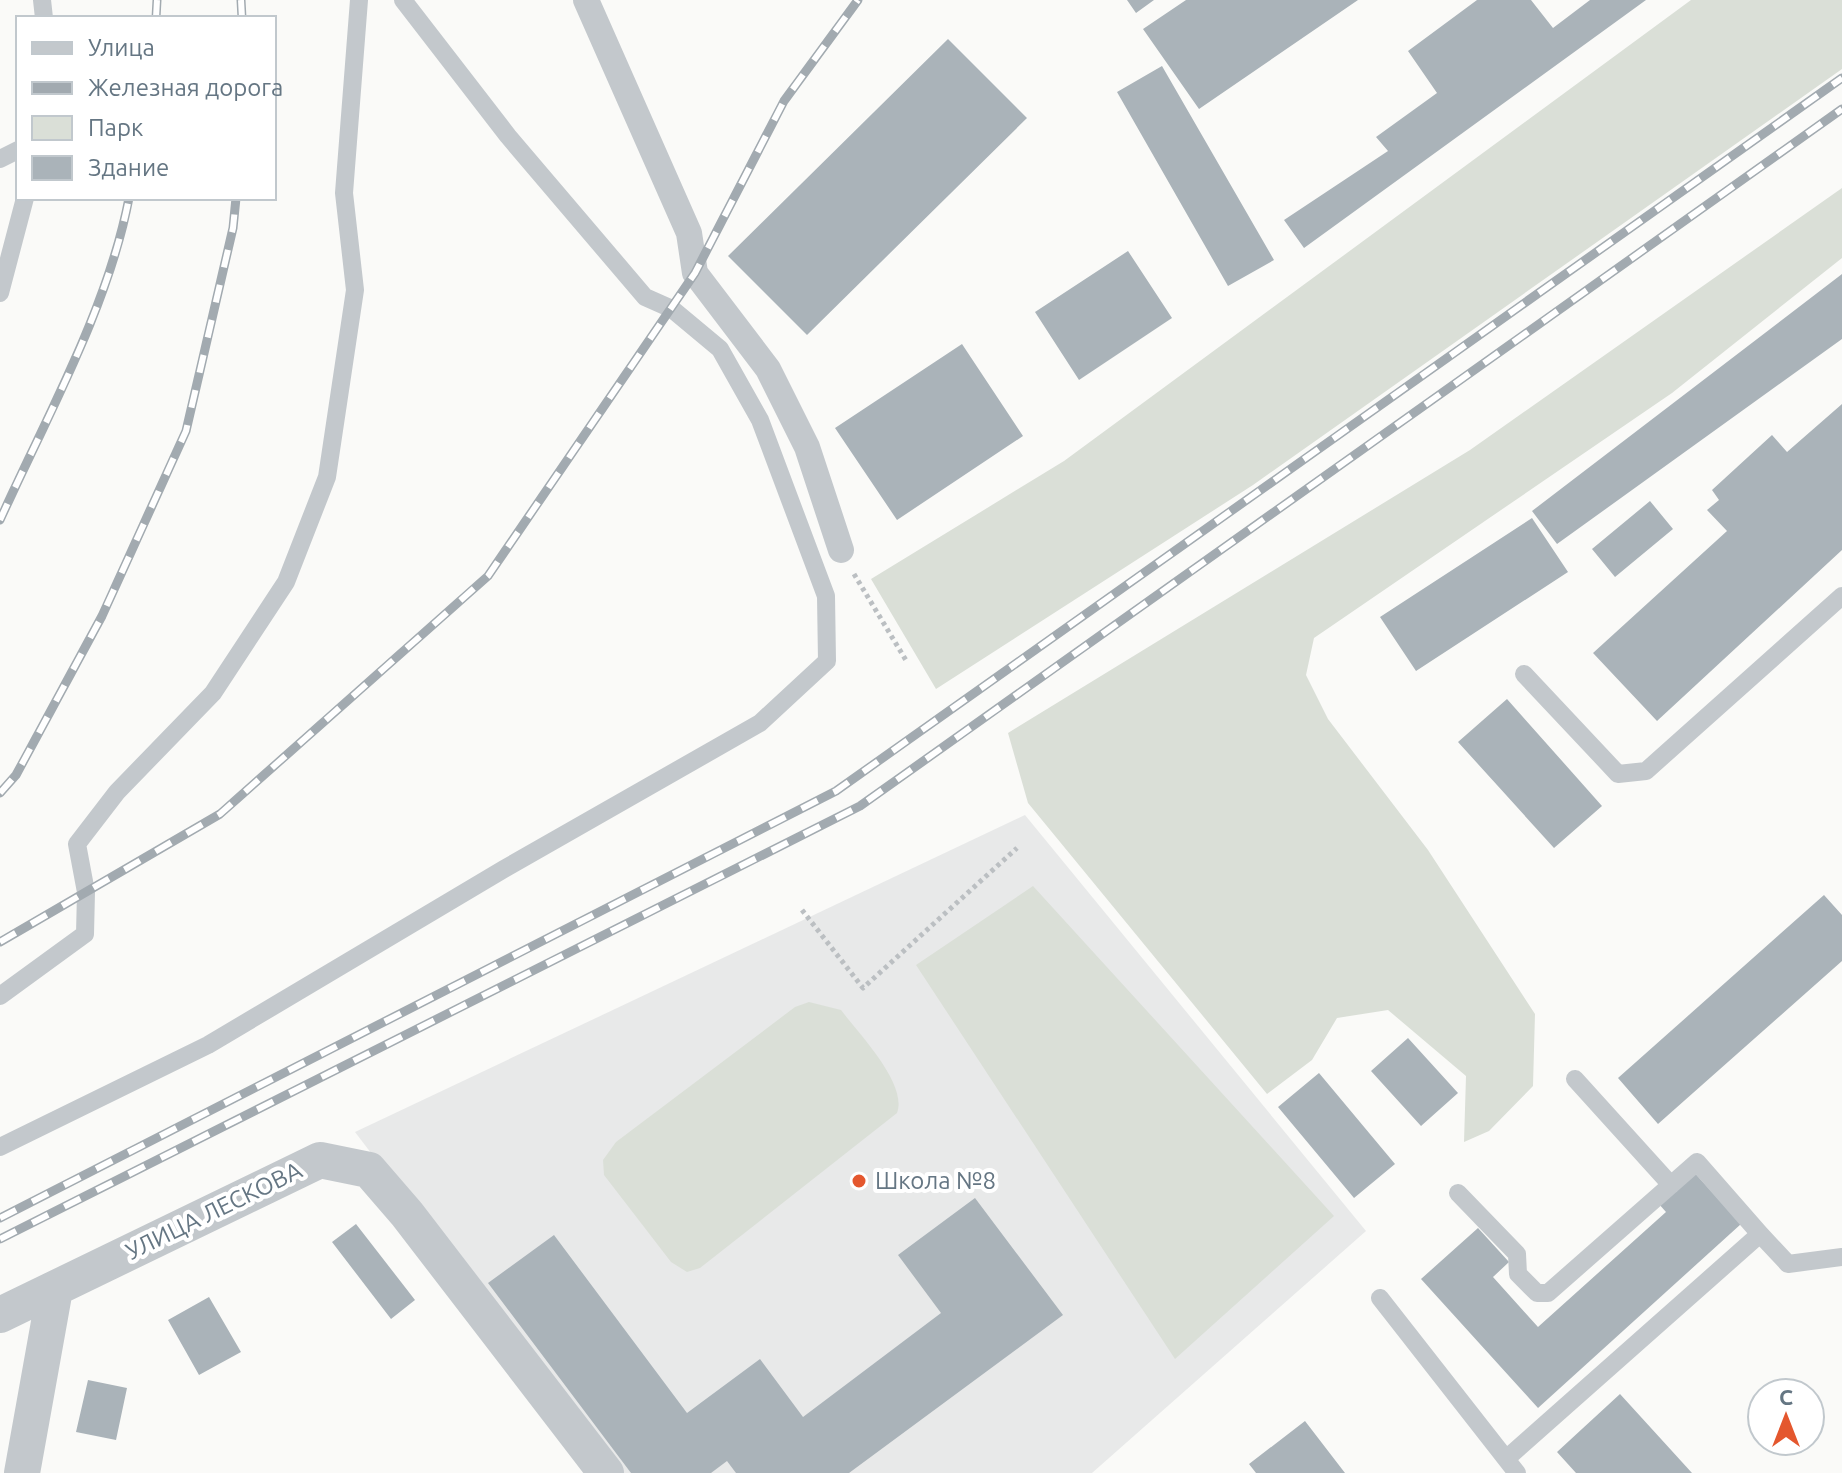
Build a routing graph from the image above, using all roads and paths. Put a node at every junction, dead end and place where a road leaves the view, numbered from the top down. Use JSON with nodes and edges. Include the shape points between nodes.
{"nodes":[{"id":1,"x":359,"y":0,"type":"edge"},
{"id":2,"x":403,"y":0,"type":"edge"},
{"id":3,"x":586,"y":0,"type":"edge"},
{"id":4,"x":24,"y":200,"type":"edge"},
{"id":5,"x":0,"y":293,"type":"edge"},
{"id":6,"x":841,"y":550,"type":"joint"},
{"id":7,"x":1842,"y":596,"type":"edge"},
{"id":8,"x":907,"y":662,"type":"dead end"},
{"id":9,"x":1524,"y":674,"type":"dead end"},
{"id":10,"x":1017,"y":848,"type":"dead end"},
{"id":11,"x":802,"y":910,"type":"dead end"},
{"id":12,"x":0,"y":996,"type":"edge"},
{"id":13,"x":1575,"y":1079,"type":"dead end"},
{"id":14,"x":0,"y":1147,"type":"edge"},
{"id":15,"x":1671,"y":1185,"type":"junction"},
{"id":16,"x":1458,"y":1193,"type":"dead end"},
{"id":17,"x":1760,"y":1234,"type":"junction"},
{"id":18,"x":1842,"y":1257,"type":"edge"},
{"id":19,"x":55,"y":1289,"type":"junction"},
{"id":20,"x":1380,"y":1298,"type":"dead end"},
{"id":21,"x":0,"y":1315,"type":"edge"},
{"id":22,"x":1512,"y":1466,"type":"edge"},
{"id":23,"x":22,"y":1473,"type":"edge"},
{"id":24,"x":606,"y":1473,"type":"edge"}],
"edges":[{"from":1,"to":12,"type":"lane","via":[[344,193],[355,290],[327,477],[286,582],[213,693],[117,792],[77,844],[86,892],[85,934]]},
{"from":2,"to":14,"type":"lane","via":[[508,136],[645,297],[672,309],[720,349],[760,420],[826,596],[827,661],[760,723],[208,1045]]},
{"from":3,"to":6,"type":"street","via":[[689,233],[695,273],[768,369],[807,447]]},
{"from":4,"to":5,"type":"lane"},
{"from":6,"to":8,"type":"path"},
{"from":7,"to":9,"type":"lane","via":[[1646,771],[1618,774]]},
{"from":10,"to":11,"type":"path","via":[[863,988]]},
{"from":13,"to":15,"type":"lane"},
{"from":15,"to":16,"type":"lane","via":[[1548,1293],[1537,1293],[1518,1274],[1517,1254]]},
{"from":15,"to":17,"type":"lane","via":[[1697,1162]]},
{"from":17,"to":18,"type":"lane","via":[[1788,1264]]},
{"from":17,"to":22,"type":"lane"},
{"from":19,"to":21,"type":"street","name":"УЛИЦА ЛЕСКОВА"},
{"from":19,"to":23,"type":"street"},
{"from":19,"to":24,"type":"street","name":"УЛИЦА ЛЕСКОВА","via":[[320,1160],[369,1170]]},
{"from":20,"to":22,"type":"lane"}]}
